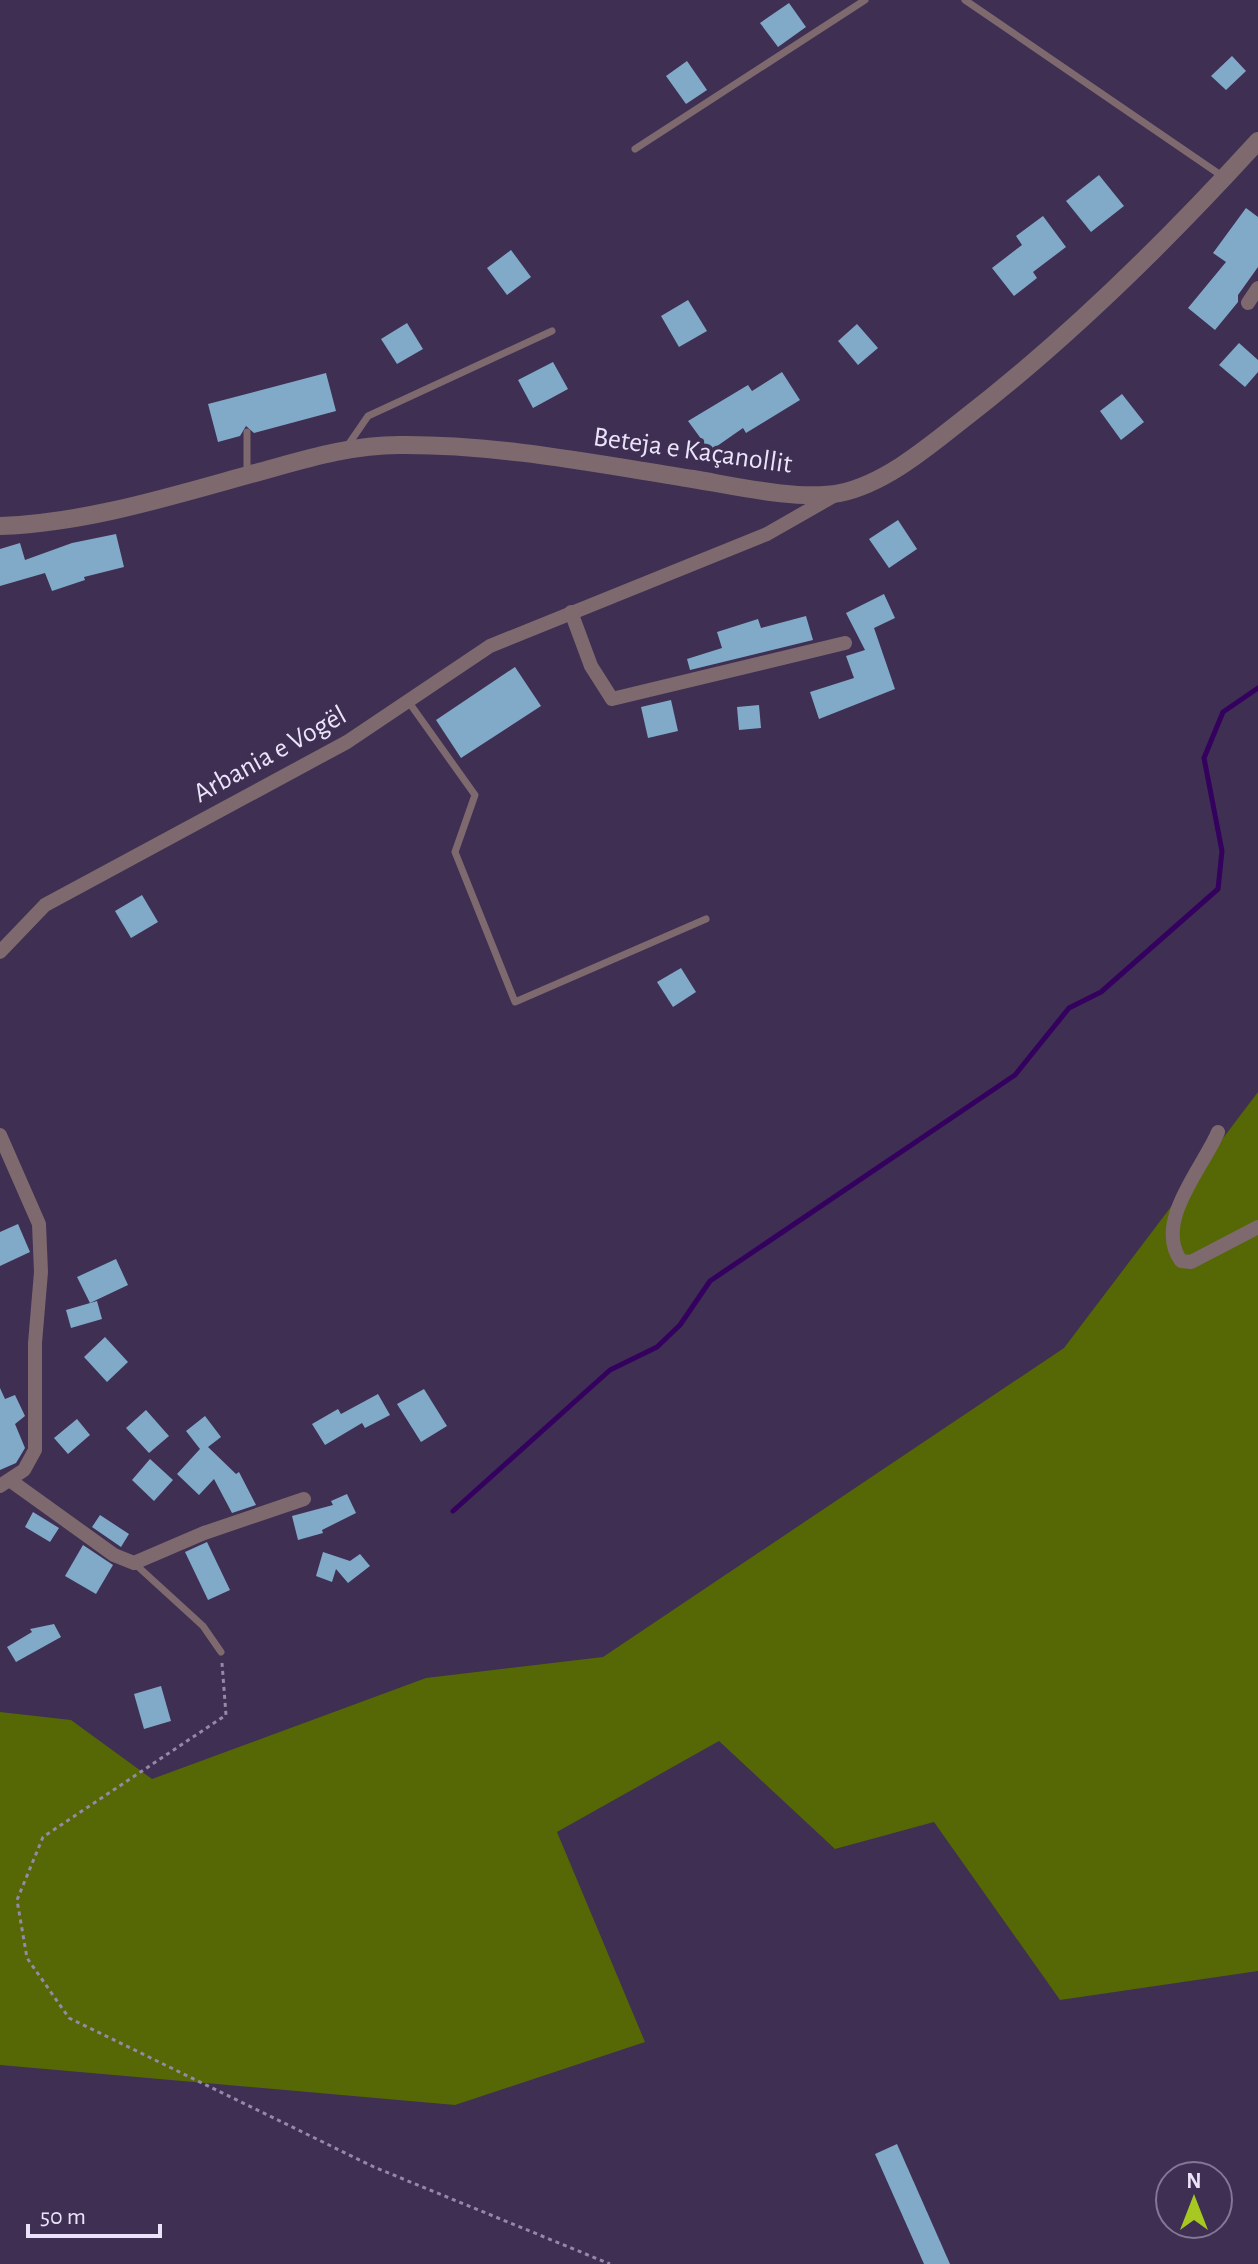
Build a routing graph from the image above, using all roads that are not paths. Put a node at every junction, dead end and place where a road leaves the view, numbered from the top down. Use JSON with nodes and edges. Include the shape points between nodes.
{"nodes":[{"id":1,"x":865,"y":0,"type":"edge"},
{"id":2,"x":965,"y":0,"type":"edge"},
{"id":3,"x":1258,"y":142,"type":"edge"},
{"id":4,"x":635,"y":149,"type":"dead end"},
{"id":5,"x":1224,"y":177,"type":"junction"},
{"id":6,"x":1258,"y":288,"type":"edge"},
{"id":7,"x":1248,"y":303,"type":"dead end"},
{"id":8,"x":552,"y":331,"type":"dead end"},
{"id":9,"x":247,"y":432,"type":"dead end"},
{"id":10,"x":345,"y":449,"type":"junction"},
{"id":11,"x":247,"y":475,"type":"junction"},
{"id":12,"x":840,"y":493,"type":"junction"},
{"id":13,"x":0,"y":526,"type":"edge"},
{"id":14,"x":571,"y":612,"type":"junction"},
{"id":15,"x":845,"y":643,"type":"dead end"},
{"id":16,"x":407,"y":699,"type":"junction"},
{"id":17,"x":706,"y":919,"type":"dead end"},
{"id":18,"x":0,"y":952,"type":"edge"},
{"id":19,"x":1218,"y":1132,"type":"dead end"},
{"id":20,"x":0,"y":1135,"type":"edge"},
{"id":21,"x":1258,"y":1227,"type":"edge"},
{"id":22,"x":5,"y":1484,"type":"edge"},
{"id":23,"x":304,"y":1499,"type":"dead end"},
{"id":24,"x":134,"y":1563,"type":"junction"},
{"id":25,"x":221,"y":1652,"type":"road end"}],
"edges":[{"from":1,"to":4,"type":"lane"},
{"from":2,"to":5,"type":"lane"},
{"from":3,"to":5,"type":"street","name":"Beteja e Kaçanollit"},
{"from":5,"to":12,"type":"street","name":"Beteja e Kaçanollit","via":[[1038,362],[929,446],[877,478]]},
{"from":6,"to":7,"type":"street"},
{"from":8,"to":10,"type":"lane","via":[[368,416]]},
{"from":9,"to":11,"type":"lane"},
{"from":10,"to":11,"type":"street","name":"Beteja e Kaçanollit"},
{"from":10,"to":12,"type":"street","name":"Beteja e Kaçanollit","via":[[400,445],[530,454],[774,492]]},
{"from":11,"to":13,"type":"street","name":"Beteja e Kaçanollit","via":[[152,502]]},
{"from":12,"to":14,"type":"street","name":"Arbania e Vogël","via":[[767,534]]},
{"from":14,"to":15,"type":"street","via":[[591,666],[612,699]]},
{"from":14,"to":16,"type":"street","name":"Arbania e Vogël","via":[[490,646]]},
{"from":16,"to":17,"type":"lane","via":[[475,795],[455,852],[515,1002]]},
{"from":16,"to":18,"type":"street","name":"Arbania e Vogël","via":[[347,742],[45,905]]},
{"from":19,"to":21,"type":"street","via":[[1173,1219],[1175,1253],[1181,1261],[1191,1262]]},
{"from":20,"to":22,"type":"street","via":[[39,1224],[40,1256],[35,1450],[24,1470]]},
{"from":22,"to":24,"type":"street"},
{"from":23,"to":24,"type":"street"},
{"from":24,"to":25,"type":"lane","via":[[203,1626]]}]}
